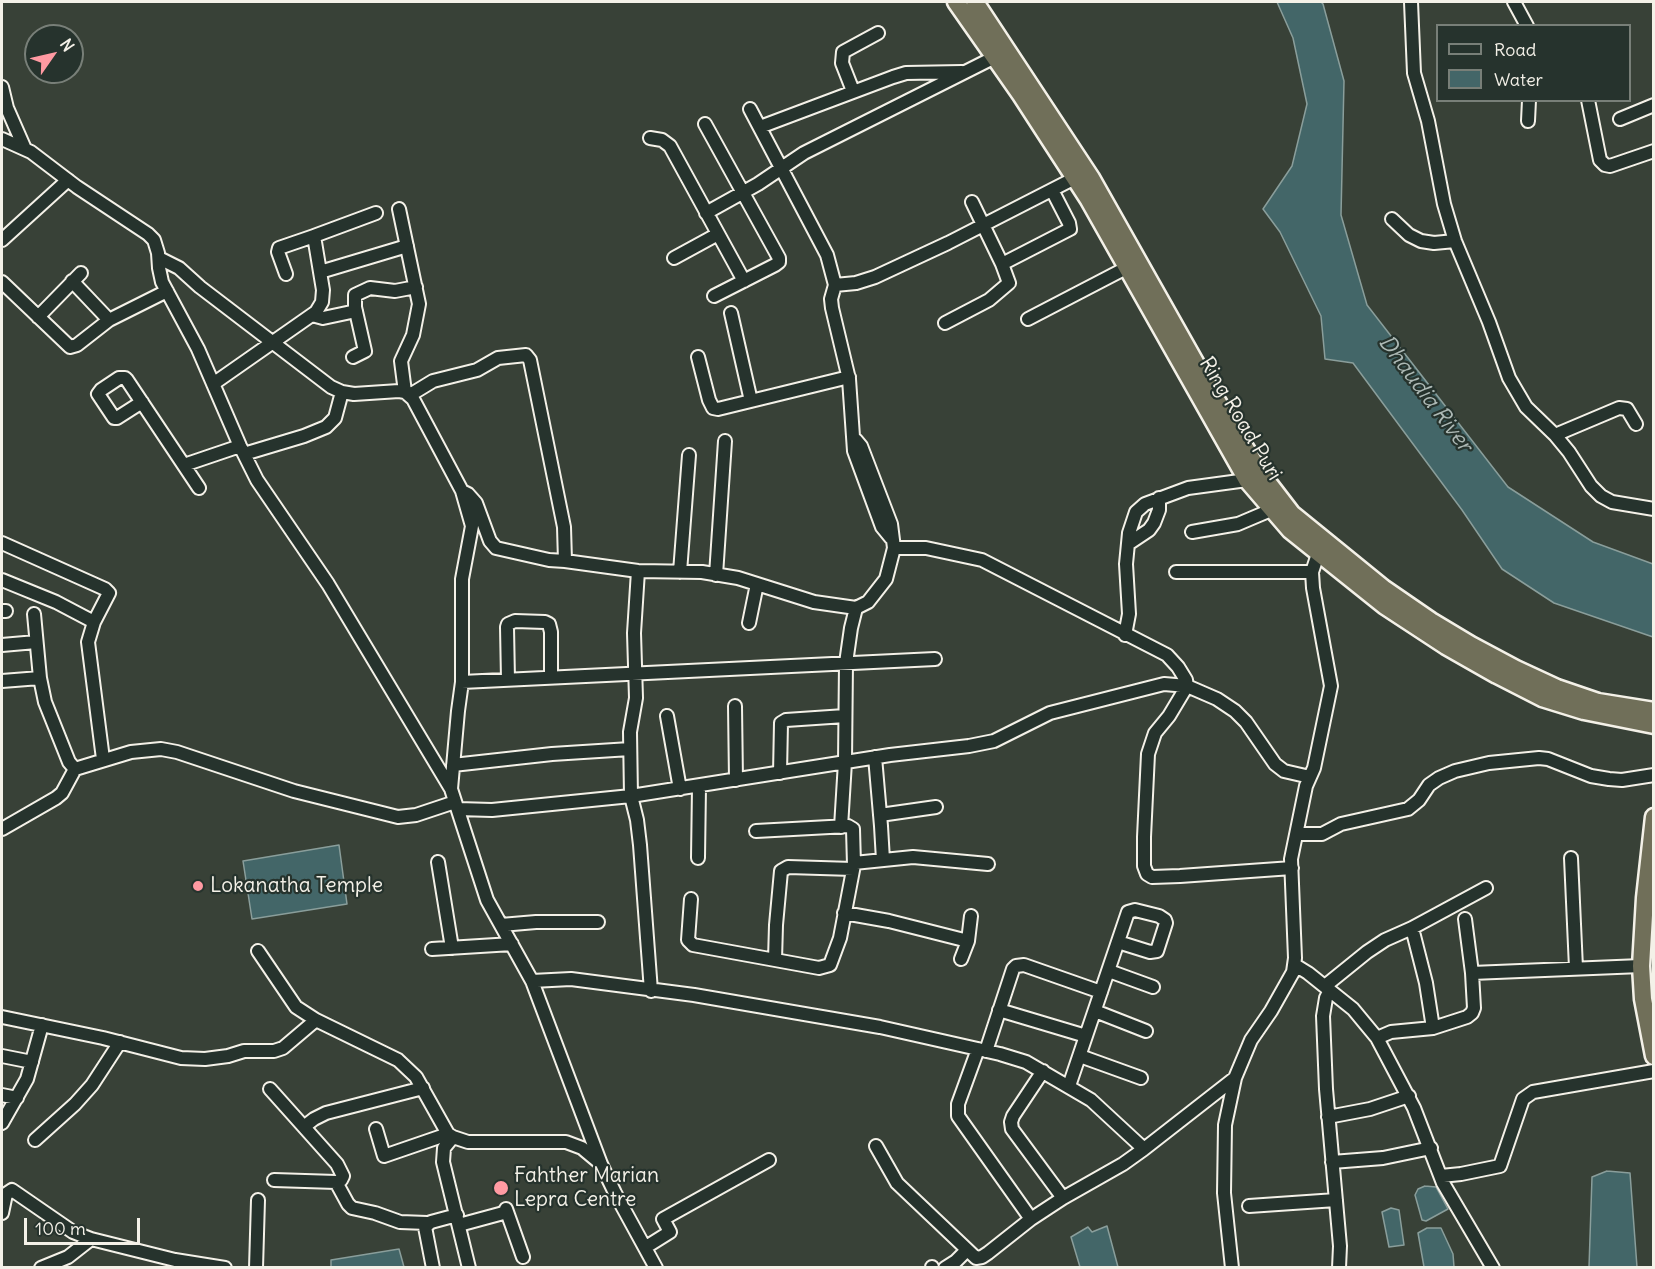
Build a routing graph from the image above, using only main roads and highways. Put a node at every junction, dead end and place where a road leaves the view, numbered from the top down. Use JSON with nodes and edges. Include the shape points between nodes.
{"nodes":[{"id":1,"x":956,"y":2,"type":"edge"},
{"id":2,"x":975,"y":2,"type":"edge"},
{"id":3,"x":1651,"y":718,"type":"edge"},
{"id":4,"x":1653,"y":816,"type":"edge"},
{"id":5,"x":1653,"y":834,"type":"edge"},
{"id":6,"x":1653,"y":1056,"type":"edge"}],
"edges":[{"from":1,"to":3,"type":"highway","name":"Ring Road Puri","via":[[1076,178],[1247,480],[1290,530],[1384,606],[1497,675],[1542,698],[1584,711]]},
{"from":2,"to":3,"type":"highway","name":"Ring Road Puri","via":[[1091,178],[1214,396],[1259,471],[1292,514],[1383,588],[1471,645],[1557,688]]},
{"from":4,"to":5,"type":"highway"},
{"from":5,"to":6,"type":"highway","via":[[1641,966]]}]}
